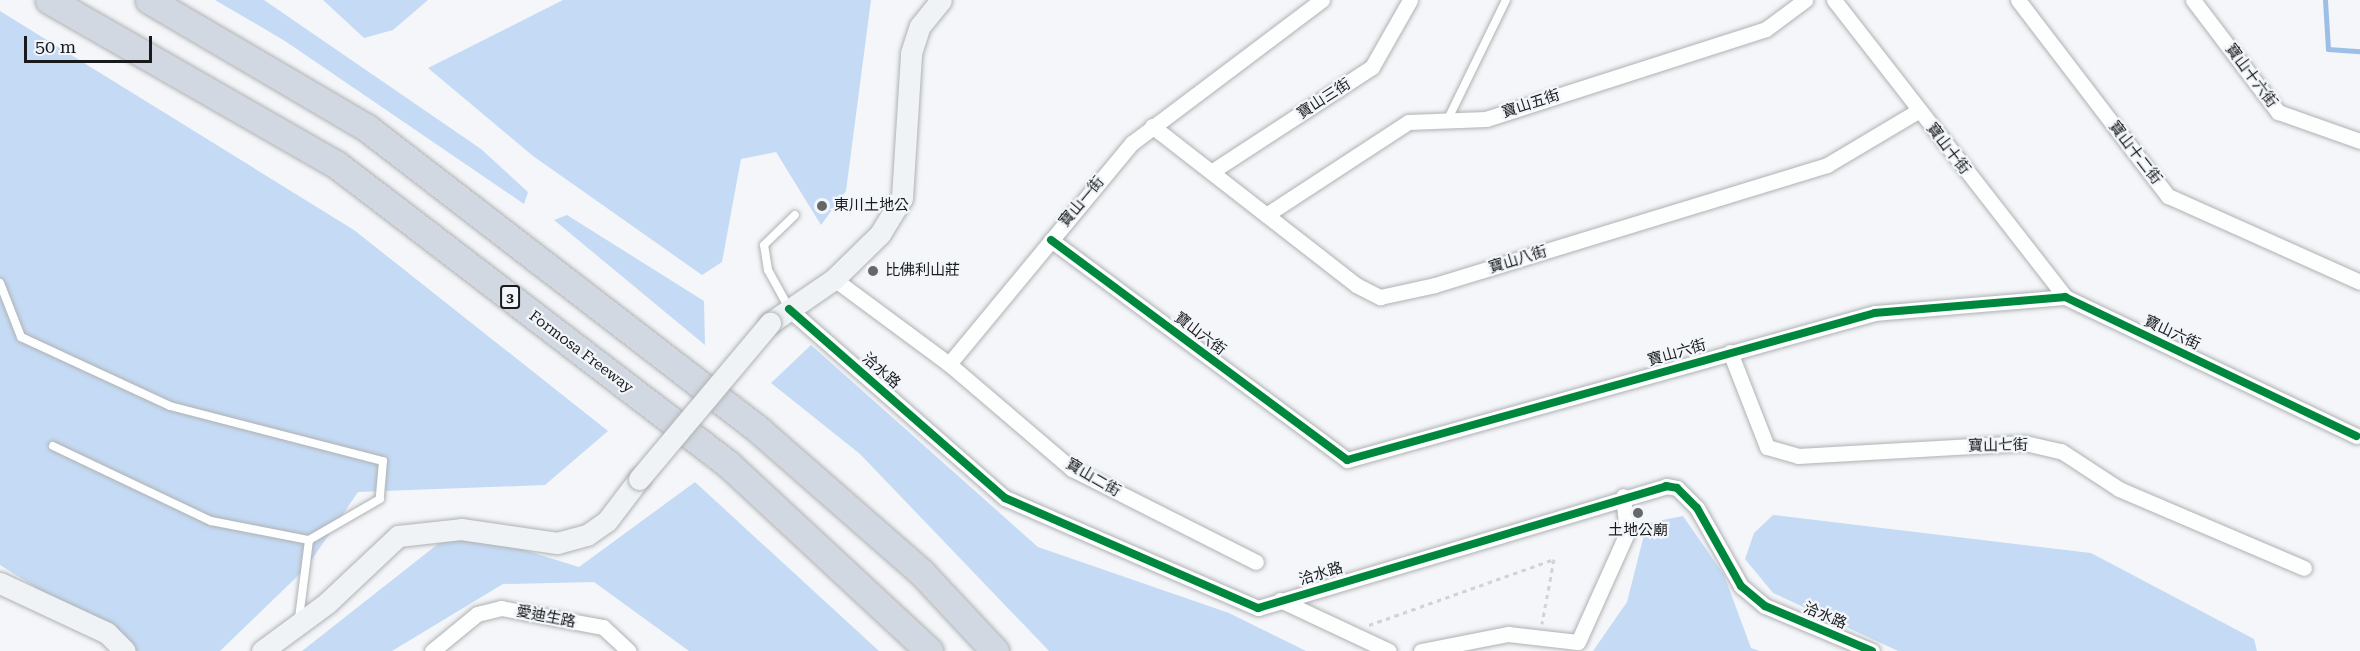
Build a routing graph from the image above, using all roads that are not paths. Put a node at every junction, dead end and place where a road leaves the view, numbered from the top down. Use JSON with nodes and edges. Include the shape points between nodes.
{"nodes":[{"id":1,"x":49,"y":0,"type":"edge"},
{"id":2,"x":149,"y":0,"type":"edge"},
{"id":3,"x":941,"y":0,"type":"edge"},
{"id":4,"x":1322,"y":0,"type":"edge"},
{"id":5,"x":1410,"y":0,"type":"edge"},
{"id":6,"x":1506,"y":0,"type":"edge"},
{"id":7,"x":1805,"y":0,"type":"edge"},
{"id":8,"x":1834,"y":0,"type":"edge"},
{"id":9,"x":2018,"y":0,"type":"edge"},
{"id":10,"x":2193,"y":0,"type":"edge"},
{"id":11,"x":1918,"y":111,"type":"junction"},
{"id":12,"x":1448,"y":118,"type":"junction"},
{"id":13,"x":1152,"y":126,"type":"junction"},
{"id":14,"x":2360,"y":141,"type":"edge"},
{"id":15,"x":1211,"y":172,"type":"junction"},
{"id":16,"x":795,"y":215,"type":"dead end"},
{"id":17,"x":1266,"y":215,"type":"junction"},
{"id":18,"x":1051,"y":240,"type":"junction"},
{"id":19,"x":834,"y":279,"type":"junction"},
{"id":20,"x":2360,"y":282,"type":"edge"},
{"id":21,"x":0,"y":283,"type":"edge"},
{"id":22,"x":2065,"y":297,"type":"junction"},
{"id":23,"x":789,"y":309,"type":"junction"},
{"id":24,"x":1730,"y":352,"type":"junction"},
{"id":25,"x":949,"y":364,"type":"junction"},
{"id":26,"x":2357,"y":436,"type":"dead end"},
{"id":27,"x":53,"y":446,"type":"dead end"},
{"id":28,"x":1623,"y":496,"type":"junction"},
{"id":29,"x":309,"y":540,"type":"junction"},
{"id":30,"x":1256,"y":562,"type":"dead end"},
{"id":31,"x":2304,"y":568,"type":"dead end"},
{"id":32,"x":0,"y":584,"type":"edge"},
{"id":33,"x":1280,"y":600,"type":"junction"},
{"id":34,"x":298,"y":625,"type":"junction"},
{"id":35,"x":125,"y":651,"type":"edge"},
{"id":36,"x":262,"y":651,"type":"edge"},
{"id":37,"x":432,"y":651,"type":"edge"},
{"id":38,"x":629,"y":651,"type":"edge"},
{"id":39,"x":929,"y":651,"type":"edge"},
{"id":40,"x":995,"y":651,"type":"edge"},
{"id":41,"x":1389,"y":651,"type":"edge"},
{"id":42,"x":1421,"y":651,"type":"edge"},
{"id":43,"x":1872,"y":651,"type":"edge"}],
"edges":[{"from":1,"to":39,"type":"highway","name":"Formosa Freeway","number":"3","via":[[337,165],[727,463]]},
{"from":2,"to":40,"type":"highway","via":[[377,135],[760,431],[922,573]]},
{"from":3,"to":19,"type":"street","via":[[920,26],[911,53],[902,198],[880,234]]},
{"from":4,"to":13,"type":"street","name":"寶山一街"},
{"from":5,"to":15,"type":"street","name":"寶山三街","via":[[1372,67]]},
{"from":6,"to":12,"type":"lane"},
{"from":7,"to":12,"type":"street","name":"寶山五街","via":[[1766,29],[1486,118]]},
{"from":8,"to":11,"type":"street","name":"寶山十街"},
{"from":9,"to":20,"type":"street","name":"寶山十二街","via":[[2168,196]]},
{"from":10,"to":14,"type":"street","name":"寶山十六街","via":[[2278,112]]},
{"from":11,"to":17,"type":"street","name":"寶山八街","via":[[1827,165],[1435,285],[1380,297],[1356,285]]},
{"from":11,"to":22,"type":"street","name":"寶山十街"},
{"from":12,"to":17,"type":"street","name":"寶山五街","via":[[1408,122]]},
{"from":13,"to":15,"type":"street","name":"寶山八街"},
{"from":13,"to":18,"type":"street","name":"寶山一街"},
{"from":15,"to":17,"type":"street","name":"寶山八街"},
{"from":16,"to":23,"type":"lane","via":[[764,245],[768,270]]},
{"from":18,"to":24,"type":"street","name":"寶山六街","via":[[1347,460]]},
{"from":18,"to":25,"type":"street","name":"寶山一街"},
{"from":19,"to":23,"type":"street"},
{"from":19,"to":25,"type":"street"},
{"from":21,"to":29,"type":"lane","via":[[21,337],[149,396],[383,460],[380,499]]},
{"from":22,"to":24,"type":"street","name":"寶山六街","via":[[1875,313]]},
{"from":22,"to":26,"type":"street","name":"寶山六街"},
{"from":23,"to":33,"type":"street","name":"洽水路","via":[[1005,498],[1258,608]]},
{"from":23,"to":34,"type":"street","bridge":true,"via":[[770,323],[607,521],[587,535],[557,543],[461,529],[398,536]]},
{"from":24,"to":31,"type":"street","name":"寶山七街","via":[[1767,447],[1798,456],[2025,443],[2061,451],[2119,489]]},
{"from":25,"to":30,"type":"street","name":"寶山二街","via":[[1072,469]]},
{"from":27,"to":29,"type":"lane","via":[[211,521]]},
{"from":28,"to":33,"type":"street","name":"洽水路"},
{"from":28,"to":42,"type":"street","via":[[1627,533],[1578,642],[1508,634]]},
{"from":28,"to":43,"type":"street","name":"洽水路","via":[[1677,488],[1697,508],[1741,586],[1765,606]]},
{"from":29,"to":34,"type":"lane"},
{"from":32,"to":35,"type":"street","via":[[107,633]]},
{"from":33,"to":41,"type":"street","name":"洽水路"},
{"from":34,"to":36,"type":"street"},
{"from":37,"to":38,"type":"street","name":"愛迪生路","via":[[454,628],[501,608],[603,627]]}]}
